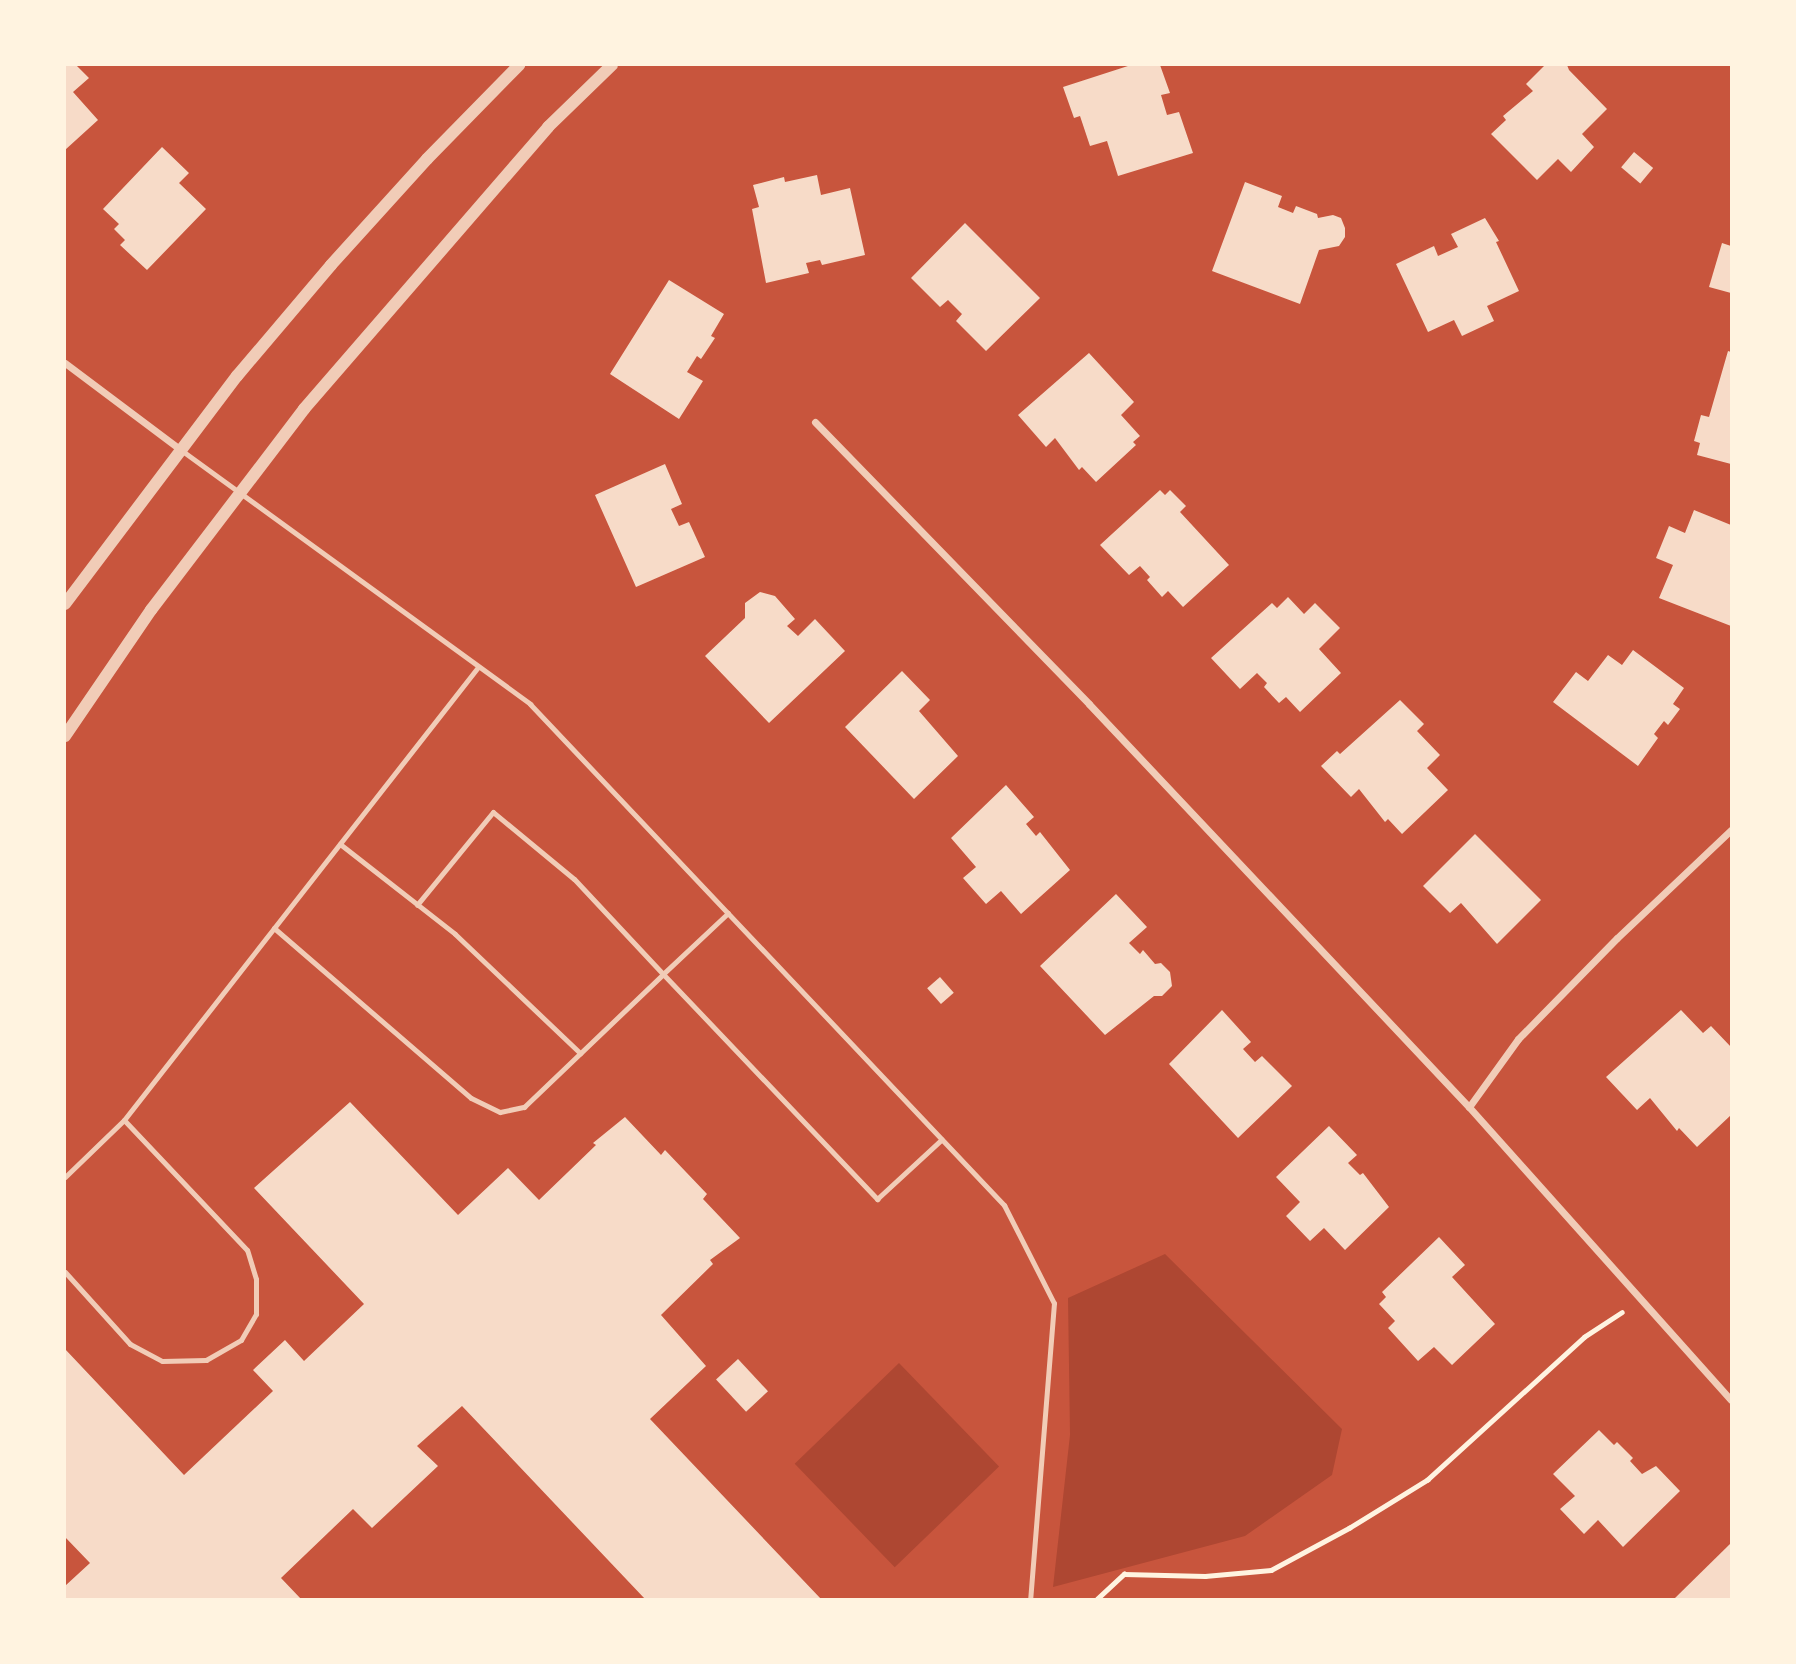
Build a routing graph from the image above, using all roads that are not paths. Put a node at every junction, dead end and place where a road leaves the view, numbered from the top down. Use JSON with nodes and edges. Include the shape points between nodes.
{"nodes":[{"id":1,"x":519,"y":65,"type":"edge"},
{"id":2,"x":612,"y":65,"type":"edge"},
{"id":3,"x":65,"y":363,"type":"edge"},
{"id":4,"x":816,"y":422,"type":"dead end"},
{"id":5,"x":181,"y":450,"type":"junction"},
{"id":6,"x":239,"y":491,"type":"junction"},
{"id":7,"x":65,"y":604,"type":"edge"},
{"id":8,"x":478,"y":667,"type":"junction"},
{"id":9,"x":65,"y":736,"type":"edge"},
{"id":10,"x":1731,"y":830,"type":"edge"},
{"id":11,"x":340,"y":844,"type":"junction"},
{"id":12,"x":417,"y":905,"type":"junction"},
{"id":13,"x":728,"y":913,"type":"junction"},
{"id":14,"x":274,"y":928,"type":"junction"},
{"id":15,"x":663,"y":974,"type":"junction"},
{"id":16,"x":580,"y":1053,"type":"junction"},
{"id":17,"x":1469,"y":1107,"type":"junction"},
{"id":18,"x":124,"y":1120,"type":"junction"},
{"id":19,"x":942,"y":1139,"type":"junction"},
{"id":20,"x":65,"y":1177,"type":"edge"},
{"id":21,"x":65,"y":1272,"type":"edge"},
{"id":22,"x":1731,"y":1399,"type":"edge"},
{"id":23,"x":1030,"y":1599,"type":"edge"}],
"edges":[{"from":1,"to":5,"type":"street","via":[[331,265]]},
{"from":2,"to":6,"type":"street","via":[[548,127],[304,409]]},
{"from":3,"to":5,"type":"street"},
{"from":4,"to":17,"type":"street"},
{"from":5,"to":6,"type":"lane"},
{"from":5,"to":7,"type":"street"},
{"from":6,"to":8,"type":"lane"},
{"from":6,"to":9,"type":"street"},
{"from":8,"to":11,"type":"lane"},
{"from":8,"to":13,"type":"lane","via":[[530,704]]},
{"from":10,"to":17,"type":"street","via":[[1518,1039]]},
{"from":11,"to":12,"type":"lane"},
{"from":11,"to":14,"type":"lane"},
{"from":12,"to":15,"type":"lane","via":[[493,812],[575,879]]},
{"from":12,"to":16,"type":"lane","via":[[455,934]]},
{"from":13,"to":15,"type":"lane"},
{"from":13,"to":19,"type":"lane"},
{"from":14,"to":16,"type":"lane","via":[[471,1098],[500,1112],[524,1107]]},
{"from":14,"to":18,"type":"lane"},
{"from":15,"to":16,"type":"lane"},
{"from":15,"to":19,"type":"lane","via":[[877,1199]]},
{"from":17,"to":22,"type":"street"},
{"from":18,"to":20,"type":"lane"},
{"from":18,"to":21,"type":"lane","via":[[247,1250],[256,1279],[256,1314],[241,1340],[206,1360],[162,1361],[130,1344]]},
{"from":19,"to":23,"type":"lane","via":[[1004,1205],[1054,1303]]}]}
